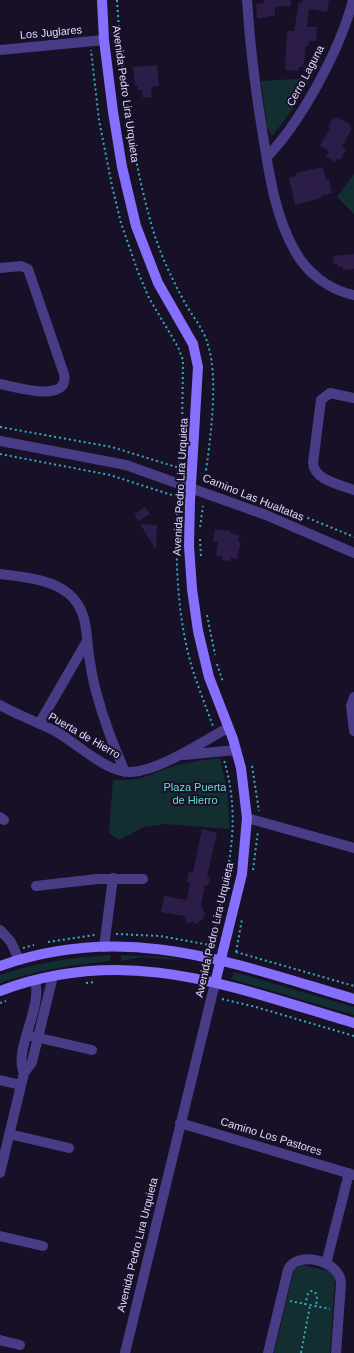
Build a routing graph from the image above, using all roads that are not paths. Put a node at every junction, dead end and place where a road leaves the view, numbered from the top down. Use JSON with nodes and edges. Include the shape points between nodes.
{"nodes":[{"id":1,"x":102,"y":0,"type":"edge"},
{"id":2,"x":247,"y":0,"type":"edge"},
{"id":3,"x":353,"y":0,"type":"edge"},
{"id":4,"x":104,"y":40,"type":"junction"},
{"id":5,"x":0,"y":50,"type":"edge"},
{"id":6,"x":267,"y":157,"type":"junction"},
{"id":7,"x":0,"y":268,"type":"edge"},
{"id":8,"x":354,"y":295,"type":"edge"},
{"id":9,"x":0,"y":384,"type":"edge"},
{"id":10,"x":354,"y":398,"type":"edge"},
{"id":11,"x":0,"y":441,"type":"edge"},
{"id":12,"x":191,"y":487,"type":"junction"},
{"id":13,"x":354,"y":490,"type":"edge"},
{"id":14,"x":354,"y":553,"type":"edge"},
{"id":15,"x":0,"y":574,"type":"edge"},
{"id":16,"x":87,"y":641,"type":"junction"},
{"id":17,"x":354,"y":697,"type":"edge"},
{"id":18,"x":0,"y":706,"type":"edge"},
{"id":19,"x":39,"y":724,"type":"junction"},
{"id":20,"x":228,"y":728,"type":"junction"},
{"id":21,"x":354,"y":731,"type":"edge"},
{"id":22,"x":236,"y":750,"type":"junction"},
{"id":23,"x":180,"y":756,"type":"junction"},
{"id":24,"x":125,"y":772,"type":"junction"},
{"id":25,"x":247,"y":818,"type":"junction"},
{"id":26,"x":354,"y":848,"type":"edge"},
{"id":27,"x":113,"y":878,"type":"junction"},
{"id":28,"x":142,"y":878,"type":"dead end"},
{"id":29,"x":36,"y":886,"type":"dead end"},
{"id":30,"x":0,"y":930,"type":"edge"},
{"id":31,"x":104,"y":947,"type":"junction"},
{"id":32,"x":19,"y":960,"type":"junction"},
{"id":33,"x":222,"y":960,"type":"junction"},
{"id":34,"x":0,"y":966,"type":"edge"},
{"id":35,"x":53,"y":976,"type":"junction"},
{"id":36,"x":35,"y":980,"type":"junction"},
{"id":37,"x":216,"y":983,"type":"junction"},
{"id":38,"x":0,"y":991,"type":"edge"},
{"id":39,"x":354,"y":999,"type":"edge"},
{"id":40,"x":354,"y":1023,"type":"edge"},
{"id":41,"x":28,"y":1035,"type":"junction"},
{"id":42,"x":38,"y":1037,"type":"junction"},
{"id":43,"x":92,"y":1050,"type":"dead end"},
{"id":44,"x":24,"y":1073,"type":"junction"},
{"id":45,"x":0,"y":1080,"type":"edge"},
{"id":46,"x":21,"y":1085,"type":"junction"},
{"id":47,"x":180,"y":1123,"type":"junction"},
{"id":48,"x":9,"y":1134,"type":"junction"},
{"id":49,"x":69,"y":1148,"type":"dead end"},
{"id":50,"x":0,"y":1174,"type":"edge"},
{"id":51,"x":351,"y":1174,"type":"edge"},
{"id":52,"x":0,"y":1236,"type":"edge"},
{"id":53,"x":43,"y":1246,"type":"dead end"},
{"id":54,"x":326,"y":1264,"type":"junction"},
{"id":55,"x":0,"y":1340,"type":"edge"},
{"id":56,"x":20,"y":1345,"type":"dead end"},
{"id":57,"x":125,"y":1353,"type":"edge"},
{"id":58,"x":268,"y":1353,"type":"edge"},
{"id":59,"x":336,"y":1353,"type":"edge"}],
"edges":[{"from":1,"to":4,"type":"main road","name":"Avenida Pedro Lira Urquieta"},
{"from":2,"to":6,"type":"street","via":[[256,92]]},
{"from":3,"to":6,"type":"street","name":"Cerro Laguna","via":[[337,43],[315,88],[296,119]]},
{"from":4,"to":5,"type":"street","name":"Los Juglares"},
{"from":4,"to":12,"type":"main road","name":"Avenida Pedro Lira Urquieta","via":[[119,147],[136,226],[158,283],[189,338],[197,359],[198,382]]},
{"from":6,"to":8,"type":"street","via":[[278,207],[295,251],[307,268],[324,282]]},
{"from":7,"to":9,"type":"street","via":[[21,266],[28,269],[65,377],[62,387],[53,392]]},
{"from":10,"to":13,"type":"street","via":[[330,393],[321,400],[313,463],[320,476]]},
{"from":11,"to":12,"type":"street","name":"Camino Las Hualtatas","via":[[114,462]]},
{"from":12,"to":14,"type":"street","name":"Camino Las Hualtatas","via":[[266,515]]},
{"from":12,"to":20,"type":"main road","name":"Avenida Pedro Lira Urquieta","via":[[189,546],[194,612],[209,677]]},
{"from":15,"to":16,"type":"street","via":[[50,584],[69,594],[82,611]]},
{"from":16,"to":19,"type":"street"},
{"from":16,"to":24,"type":"street","via":[[96,694]]},
{"from":17,"to":21,"type":"street","via":[[351,706]]},
{"from":18,"to":19,"type":"street","name":"Puerta de Hierro"},
{"from":19,"to":24,"type":"street","name":"Puerta de Hierro","via":[[57,732],[106,765]]},
{"from":20,"to":22,"type":"main road","name":"Avenida Pedro Lira Urquieta"},
{"from":20,"to":23,"type":"street","name":"Puerta de Hierro"},
{"from":22,"to":23,"type":"street","name":"Puerta de Hierro"},
{"from":22,"to":25,"type":"main road","name":"Avenida Pedro Lira Urquieta","via":[[244,786]]},
{"from":23,"to":24,"type":"street","name":"Puerta de Hierro","via":[[138,771]]},
{"from":25,"to":26,"type":"street"},
{"from":25,"to":33,"type":"main road","name":"Avenida Pedro Lira Urquieta","via":[[242,874]]},
{"from":27,"to":28,"type":"street"},
{"from":27,"to":29,"type":"street"},
{"from":27,"to":31,"type":"street"},
{"from":30,"to":32,"type":"street","via":[[11,942]]},
{"from":31,"to":32,"type":"main road","via":[[61,951]]},
{"from":31,"to":33,"type":"main road","via":[[158,948]]},
{"from":32,"to":34,"type":"main road"},
{"from":33,"to":37,"type":"main road","name":"Avenida Pedro Lira Urquieta"},
{"from":33,"to":39,"type":"main road"},
{"from":35,"to":36,"type":"main road"},
{"from":35,"to":37,"type":"main road","via":[[132,970],[181,974]]},
{"from":35,"to":42,"type":"street"},
{"from":36,"to":38,"type":"main road"},
{"from":36,"to":41,"type":"street","via":[[37,996]]},
{"from":37,"to":40,"type":"main road"},
{"from":37,"to":47,"type":"street","name":"Avenida Pedro Lira Urquieta","via":[[218,998]]},
{"from":41,"to":42,"type":"street"},
{"from":41,"to":44,"type":"street","via":[[22,1060]]},
{"from":42,"to":43,"type":"street"},
{"from":42,"to":44,"type":"street","via":[[30,1065]]},
{"from":44,"to":46,"type":"street"},
{"from":45,"to":46,"type":"street"},
{"from":46,"to":48,"type":"street"},
{"from":47,"to":51,"type":"street","name":"Camino Los Pastores"},
{"from":47,"to":57,"type":"street","name":"Avenida Pedro Lira Urquieta"},
{"from":48,"to":49,"type":"street"},
{"from":48,"to":50,"type":"street"},
{"from":51,"to":54,"type":"street"},
{"from":52,"to":53,"type":"street"},
{"from":54,"to":58,"type":"street","via":[[302,1259],[294,1262],[288,1270]]},
{"from":54,"to":59,"type":"street","via":[[333,1266],[340,1274]]},
{"from":55,"to":56,"type":"street"}]}
